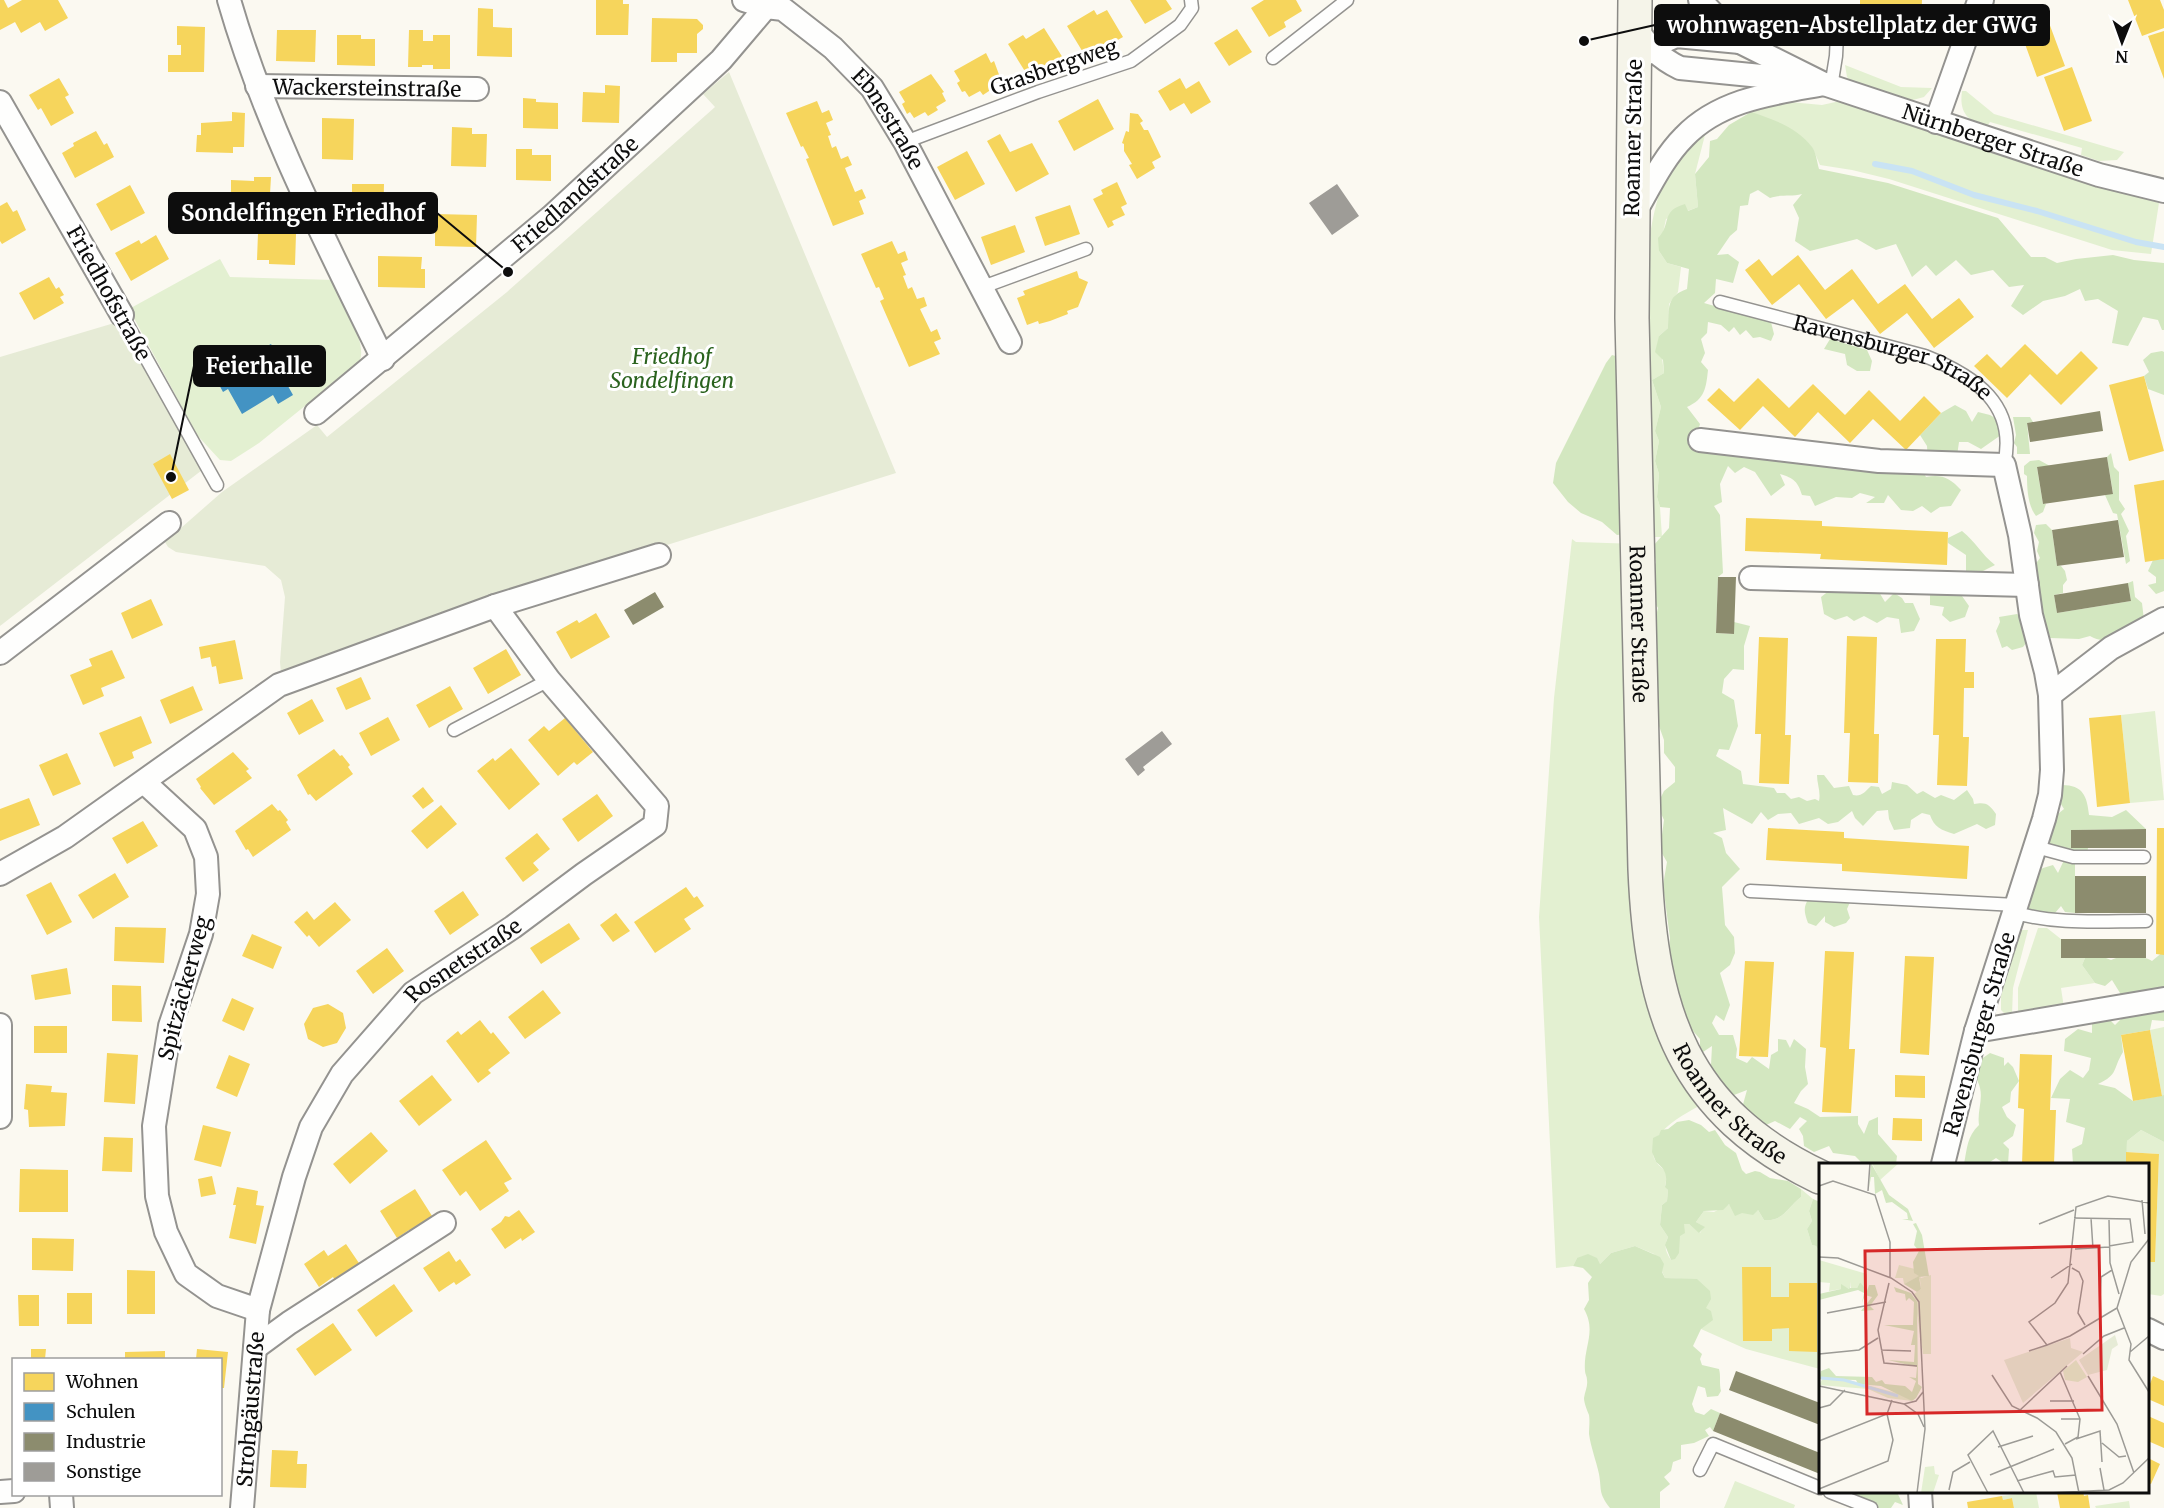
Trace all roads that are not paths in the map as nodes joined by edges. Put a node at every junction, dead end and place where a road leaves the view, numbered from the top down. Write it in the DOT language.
graph roads {
  1 [pos="229,0"];
  2 [pos="1191,0"];
  3 [pos="1347,0"];
  4 [pos="1700,0"];
  5 [pos="1980,0"];
  6 [pos="755,3"];
  7 [pos="1838,12"];
  8 [pos="1639,35"];
  9 [pos="1740,42"];
  10 [pos="1273,58"];
  11 [pos="257,86"];
  12 [pos="1827,86"];
  13 [pos="477,89"];
  14 [pos="0,102"];
  15 [pos="1936,122"];
  16 [pos="905,142"];
  17 [pos="2164,191"];
  18 [pos="1633,216"];
  19 [pos="1086,249"];
  20 [pos="980,288"];
  21 [pos="1719,302"];
  22 [pos="122,315"];
  23 [pos="1010,342"];
  24 [pos="383,359"];
  25 [pos="316,413"];
  26 [pos="1700,440"];
  27 [pos="2004,465"];
  28 [pos="217,485"];
  29 [pos="169,523"];
  30 [pos="659,555"];
  31 [pos="1751,578"];
  32 [pos="2027,585"];
  33 [pos="495,606"];
  34 [pos="2164,619"];
  35 [pos="0,653"];
  36 [pos="549,680"];
  37 [pos="2050,695"];
  38 [pos="454,730"];
  39 [pos="145,783"];
  40 [pos="2036,847"];
  41 [pos="2144,857"];
  42 [pos="0,874"];
  43 [pos="1750,891"];
  44 [pos="2014,908"];
  45 [pos="2146,921"];
  46 [pos="2164,999"];
  47 [pos="0,1025"];
  48 [pos="1976,1030"];
  49 [pos="0,1117"];
  50 [pos="1943,1163"];
  51 [pos="1819,1177"];
  52 [pos="444,1223"];
  53 [pos="258,1310"];
  54 [pos="2149,1330"];
  55 [pos="2164,1338"];
  56 [pos="255,1348"];
  57 [pos="1700,1470"];
  58 [pos="1819,1487"];
  59 [pos="1835,1493"];
  60 [pos="1920,1493"];
  61 [pos="242,1508"];
  62 [pos="1871,1508"];
  63 [pos="1921,1508"];
  1 -- 11 [label="street, Wackersteinstraße"];
  2 -- 16 [label="lane, Grasbergweg"];
  3 -- 10 [label="lane"];
  4 -- 9 [label="street, Nürnberger Straße"];
  5 -- 15 [label="street"];
  6 -- 16 [label="street, Ebnestraße"];
  6 -- 24 [label="street, Friedlandstraße"];
  7 -- 12 [label="lane"];
  8 -- 9 [label="street, Nürnberger Straße"];
  8 -- 12 [label="street, Nürnberger Straße"];
  8 -- 18 [label="street, Roanner Straße"];
  9 -- 12 [label="street, Nürnberger Straße"];
  11 -- 13 [label="street, Wackersteinstraße"];
  11 -- 24 [label="street, Wackersteinstraße"];
  12 -- 15 [label="street, Nürnberger Straße"];
  12 -- 18 [label="street"];
  14 -- 22 [label="street, Friedhofstraße"];
  15 -- 17 [label="street, Nürnberger Straße"];
  16 -- 20 [label="street, Ebnestraße"];
  18 -- 51 [label="street, Roanner Straße"];
  19 -- 20 [label="lane"];
  20 -- 23 [label="street, Ebnestraße"];
  21 -- 27 [label="lane, Ravensburger Straße"];
  22 -- 28 [label="lane, Friedhofstraße"];
  24 -- 25 [label="street, Friedlandstraße"];
  26 -- 27 [label="street"];
  27 -- 32 [label="street, Ravensburger Straße"];
  29 -- 35 [label="street"];
  30 -- 33 [label="street"];
  31 -- 32 [label="street"];
  32 -- 37 [label="street, Ravensburger Straße"];
  33 -- 36 [label="street, Rosnetstraße"];
  33 -- 39 [label="street"];
  34 -- 37 [label="street"];
  36 -- 38 [label="lane"];
  36 -- 53 [label="street, Rosnetstraße"];
  37 -- 40 [label="street, Ravensburger Straße"];
  39 -- 42 [label="street"];
  39 -- 53 [label="street, Spitzäckerweg"];
  40 -- 41 [label="lane"];
  40 -- 44 [label="street, Ravensburger Straße"];
  43 -- 44 [label="lane, Ravensburger Straße"];
  44 -- 45 [label="lane"];
  44 -- 48 [label="street, Ravensburger Straße"];
  46 -- 48 [label="street"];
  47 -- 49 [label="street"];
  48 -- 50 [label="street, Ravensburger Straße"];
  52 -- 56 [label="street"];
  53 -- 56 [label="street, Strohgäustraße"];
  54 -- 55 [label="street"];
  56 -- 61 [label="street, Strohgäustraße"];
  57 -- 58 [label="lane"];
  59 -- 62 [label="lane"];
  60 -- 63 [label="street"];
}
